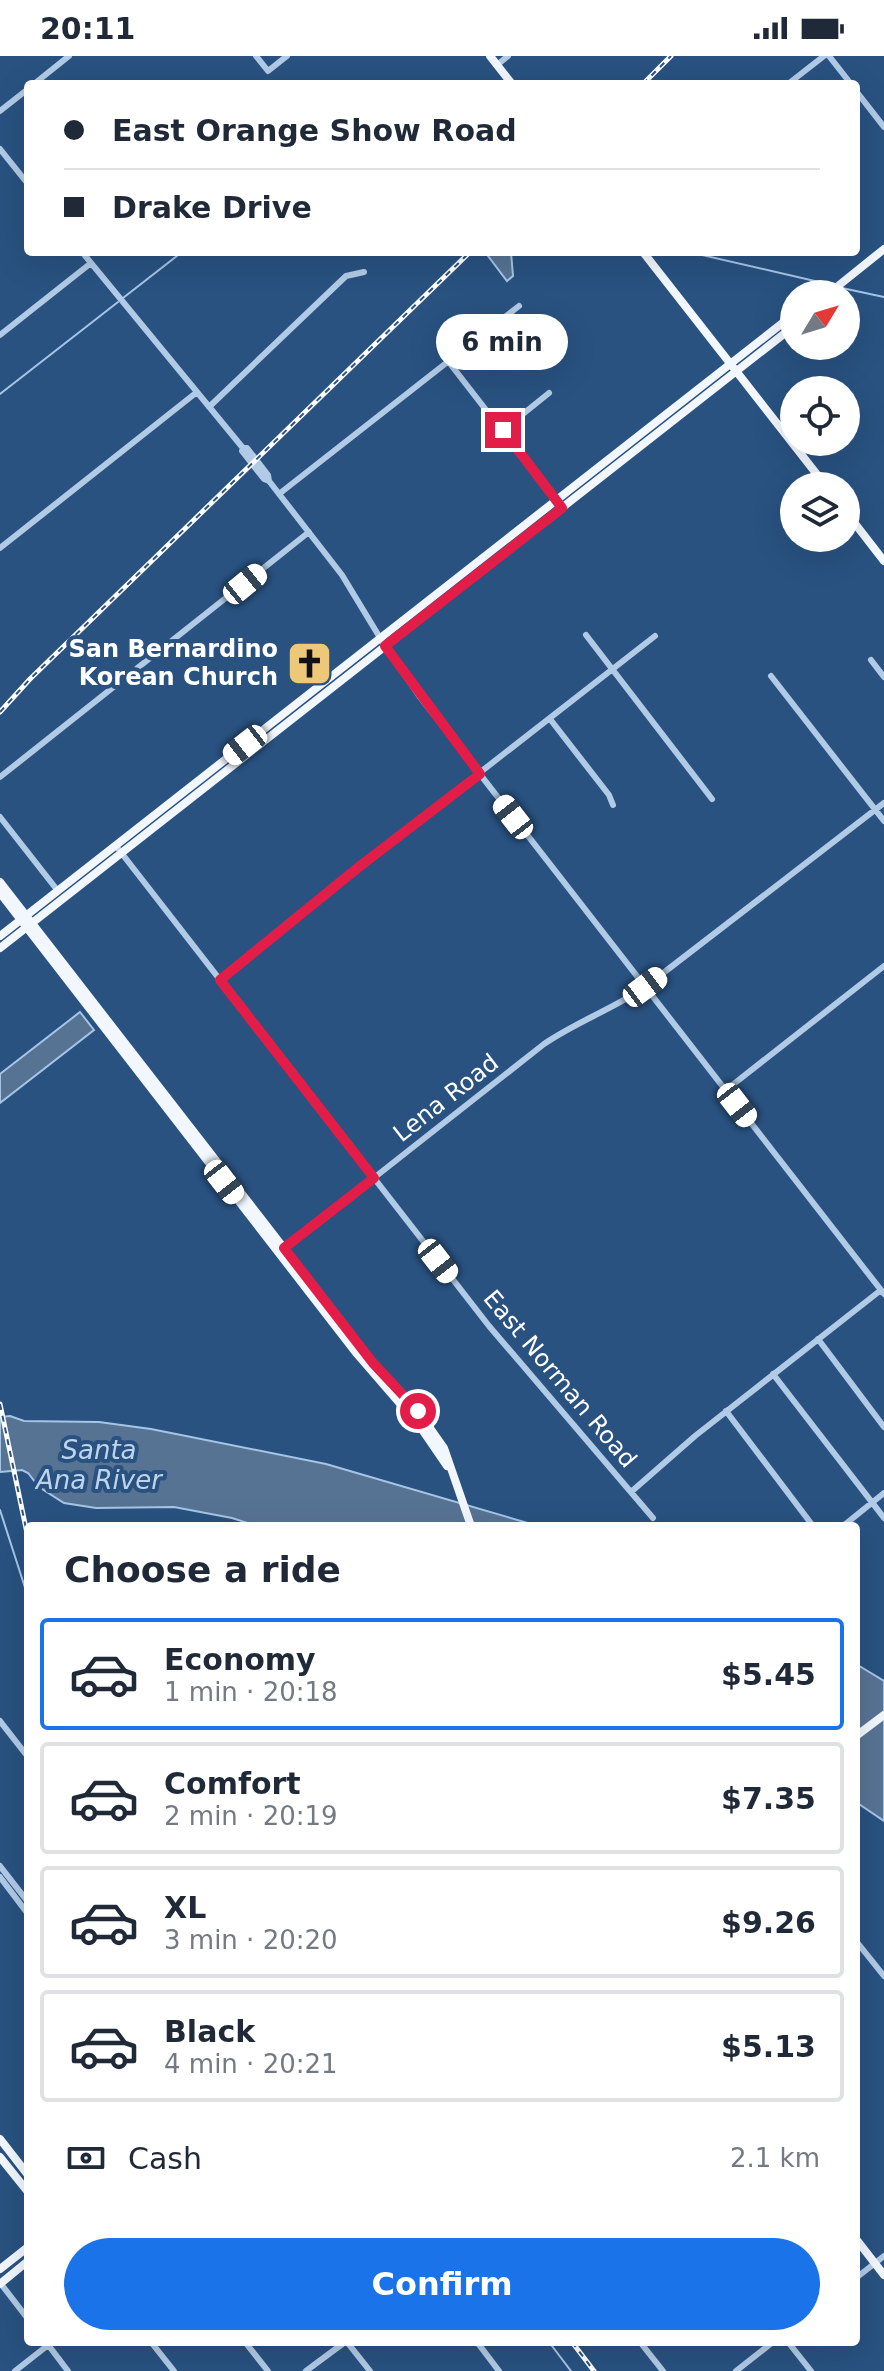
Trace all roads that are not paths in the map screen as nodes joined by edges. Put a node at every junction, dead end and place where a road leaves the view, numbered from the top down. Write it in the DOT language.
graph roads {
  1 [pos="69,56"];
  2 [pos="256,56"];
  3 [pos="287,56"];
  4 [pos="490,56"];
  5 [pos="508,56"];
  6 [pos="827,56"];
  7 [pos="497,65"];
  8 [pos="39,80"];
  9 [pos="509,80"];
  10 [pos="794,80"];
  11 [pos="848,80"];
  12 [pos="24,92"];
  13 [pos="860,96"];
  14 [pos="0,111"];
  15 [pos="884,127"];
  16 [pos="0,149"];
  17 [pos="24,179"];
  18 [pos="884,249"];
  19 [pos="85,256"];
  20 [pos="646,256"];
  21 [pos="91,263"];
  22 [pos="364,272"];
  23 [pos="845,280"];
  24 [pos="519,306"];
  25 [pos="780,331"];
  26 [pos="0,335"];
  27 [pos="780,335"];
  28 [pos="448,361"];
  29 [pos="734,368"];
  30 [pos="197,392"];
  31 [pos="549,393"];
  32 [pos="209,407"];
  33 [pos="503,430"];
  34 [pos="815,472"];
  35 [pos="279,494"];
  36 [pos="559,504"];
  37 [pos="860,530"];
  38 [pos="309,532"];
  39 [pos="0,548"];
  40 [pos="884,561"];
  41 [pos="478,562"];
  42 [pos="455,592"];
  43 [pos="586,635"];
  44 [pos="655,636"];
  45 [pos="383,642"];
  46 [pos="871,660"];
  47 [pos="613,670"];
  48 [pos="771,676"];
  49 [pos="884,677"];
  50 [pos="550,719"];
  51 [pos="480,774"];
  52 [pos="0,777"];
  53 [pos="712,799"];
  54 [pos="884,803"];
  55 [pos="613,805"];
  56 [pos="875,810"];
  57 [pos="0,817"];
  58 [pos="884,821"];
  59 [pos="119,849"];
  60 [pos="0,882"];
  61 [pos="58,891"];
  62 [pos="0,893"];
  63 [pos="26,921"];
  64 [pos="0,936"];
  65 [pos="0,948"];
  66 [pos="884,966"];
  67 [pos="220,980"];
  68 [pos="645,987"];
  69 [pos="726,1090"];
  70 [pos="374,1178"];
  71 [pos="281,1250"];
  72 [pos="882,1292"];
  73 [pos="818,1339"];
  74 [pos="773,1374"];
  75 [pos="726,1411"];
  76 [pos="884,1427"];
  77 [pos="631,1492"];
  78 [pos="884,1493"];
  79 [pos="872,1503"];
  80 [pos="653,1518"];
  81 [pos="884,1518"];
  82 [pos="470,1522"];
  83 [pos="810,1522"];
  84 [pos="848,1522"];
  85 [pos="884,1715"];
  86 [pos="0,1721"];
  87 [pos="860,1733"];
  88 [pos="24,1752"];
  89 [pos="0,1866"];
  90 [pos="0,1877"];
  91 [pos="24,1897"];
  92 [pos="24,1909"];
  93 [pos="860,1946"];
  94 [pos="884,1976"];
  95 [pos="0,2139"];
  96 [pos="0,2157"];
  97 [pos="24,2170"];
  98 [pos="24,2187"];
  99 [pos="860,2244"];
  100 [pos="24,2251"];
  101 [pos="884,2256"];
  102 [pos="24,2263"];
  103 [pos="875,2263"];
  104 [pos="860,2275"];
  105 [pos="884,2275"];
  106 [pos="0,2277"];
  107 [pos="24,2313"];
  108 [pos="45,2346"];
  109 [pos="51,2346"];
  110 [pos="154,2346"];
  111 [pos="248,2346"];
  112 [pos="340,2346"];
  113 [pos="349,2346"];
  114 [pos="480,2346"];
  115 [pos="643,2346"];
  116 [pos="768,2346"];
  117 [pos="791,2346"];
  118 [pos="15,2371"];
  119 [pos="68,2371"];
  120 [pos="174,2371"];
  121 [pos="268,2371"];
  122 [pos="306,2371"];
  123 [pos="370,2371"];
  124 [pos="499,2371"];
  125 [pos="663,2371"];
  126 [pos="736,2371"];
  127 [pos="811,2371"];
  1 -- 8 [label="street"];
  2 -- 3 [label="street"];
  4 -- 7 [label="main road"];
  5 -- 7 [label="street"];
  6 -- 10 [label="street"];
  6 -- 11 [label="street"];
  7 -- 9 [label="main road"];
  12 -- 14 [label="street"];
  13 -- 15 [label="street"];
  16 -- 17 [label="street"];
  18 -- 23 [label="main road"];
  19 -- 21 [label="street"];
  20 -- 29 [label="main road"];
  21 -- 26 [label="street"];
  21 -- 30 [label="street"];
  22 -- 32 [label="street"];
  24 -- 28 [label="street"];
  25 -- 29 [label="main road"];
  27 -- 29 [label="main road"];
  28 -- 33 [label="street"];
  28 -- 35 [label="street"];
  29 -- 34 [label="main road"];
  29 -- 36 [label="main road"];
  30 -- 32 [label="street"];
  30 -- 39 [label="street"];
  31 -- 33 [label="street"];
  32 -- 35 [label="street"];
  33 -- 36 [label="street"];
  35 -- 38 [label="street"];
  36 -- 41 [label="main road"];
  36 -- 42 [label="main road"];
  37 -- 40 [label="main road"];
  38 -- 45 [label="street"];
  38 -- 52 [label="street"];
  41 -- 42 [label="main road"];
  41 -- 45 [label="main road"];
  42 -- 45 [label="main road"];
  43 -- 47 [label="street"];
  44 -- 47 [label="street"];
  45 -- 51 [label="street"];
  45 -- 59 [label="main road"];
  46 -- 49 [label="street"];
  47 -- 50 [label="street"];
  47 -- 53 [label="street"];
  48 -- 56 [label="street"];
  50 -- 51 [label="street"];
  50 -- 55 [label="street"];
  51 -- 67 [label="street"];
  51 -- 68 [label="street"];
  54 -- 56 [label="street, Lena Road"];
  56 -- 58 [label="street"];
  56 -- 68 [label="street, Lena Road"];
  57 -- 61 [label="street"];
  59 -- 61 [label="main road"];
  59 -- 63 [label="main road"];
  59 -- 67 [label="street, East Norman Road"];
  60 -- 63 [label="main road"];
  61 -- 63 [label="main road"];
  62 -- 63 [label="main road"];
  63 -- 64 [label="main road"];
  63 -- 65 [label="main road"];
  63 -- 71 [label="main road"];
  66 -- 69 [label="street"];
  67 -- 70 [label="street, East Norman Road"];
  68 -- 69 [label="street"];
  68 -- 70 [label="street, Lena Road"];
  69 -- 72 [label="street"];
  70 -- 71 [label="street, Lena Road"];
  70 -- 77 [label="street, East Norman Road"];
  71 -- 82 [label="main road"];
  72 -- 73 [label="street"];
  73 -- 74 [label="street"];
  73 -- 76 [label="street"];
  74 -- 75 [label="street"];
  74 -- 79 [label="street"];
  75 -- 77 [label="street"];
  75 -- 83 [label="street"];
  77 -- 80 [label="street, East Norman Road"];
  78 -- 79 [label="street"];
  79 -- 81 [label="street"];
  79 -- 84 [label="street"];
  85 -- 87 [label="main road"];
  86 -- 88 [label="street"];
  89 -- 91 [label="street"];
  90 -- 92 [label="street"];
  93 -- 94 [label="street"];
  95 -- 97 [label="main road"];
  96 -- 98 [label="main road"];
  99 -- 103 [label="main road"];
  100 -- 106 [label="main road"];
  101 -- 103 [label="street"];
  102 -- 106 [label="main road"];
  103 -- 104 [label="street"];
  103 -- 105 [label="main road"];
  106 -- 107 [label="street"];
  108 -- 118 [label="street"];
  109 -- 119 [label="street"];
  110 -- 120 [label="street"];
  111 -- 121 [label="street"];
  112 -- 122 [label="street"];
  113 -- 123 [label="street"];
  114 -- 124 [label="street"];
  115 -- 125 [label="street"];
  116 -- 126 [label="street"];
  117 -- 127 [label="street"];
}
